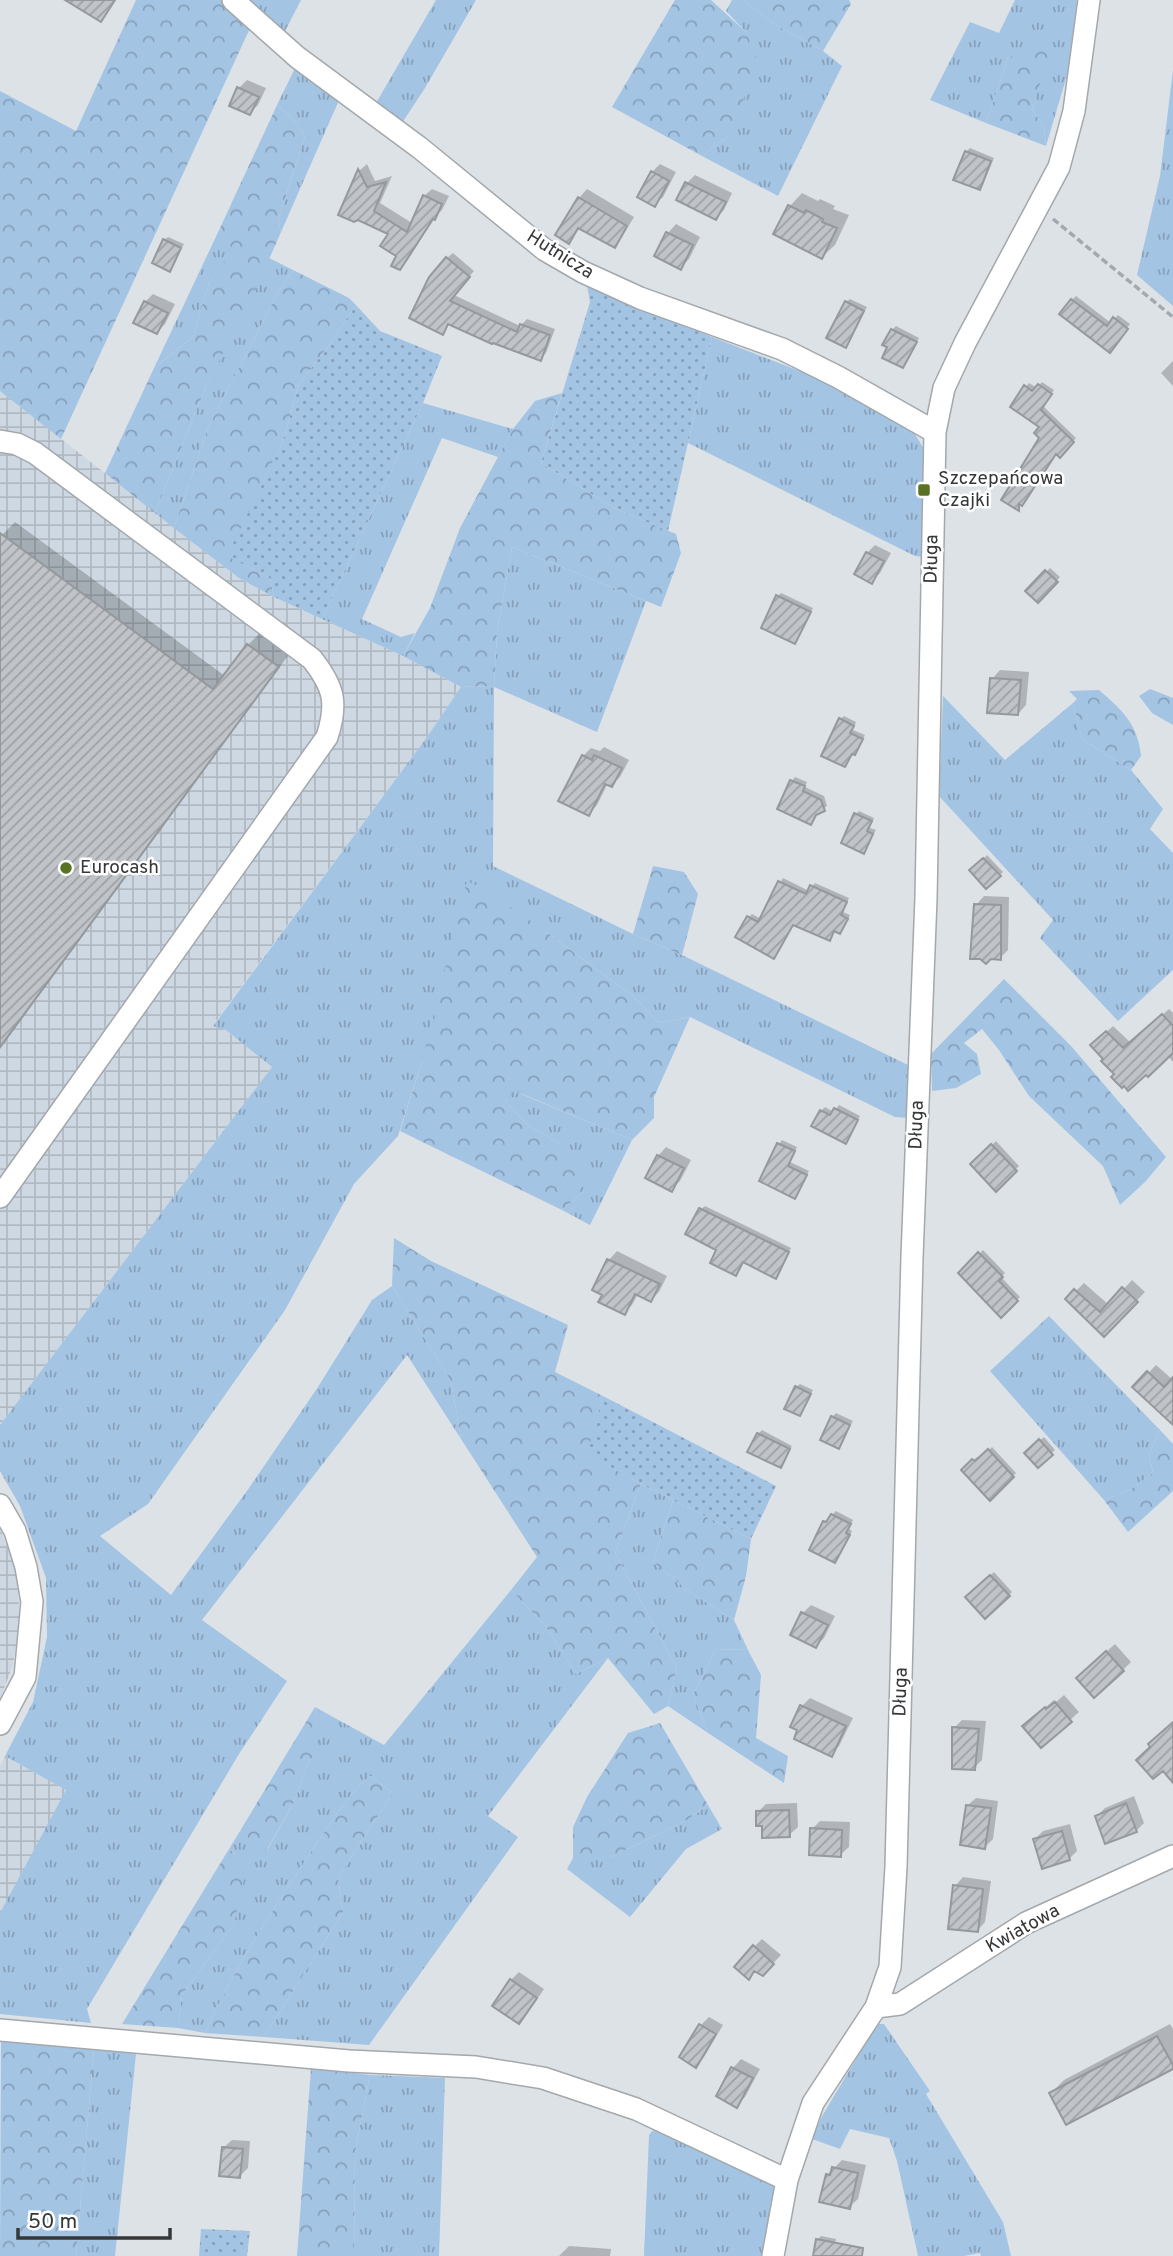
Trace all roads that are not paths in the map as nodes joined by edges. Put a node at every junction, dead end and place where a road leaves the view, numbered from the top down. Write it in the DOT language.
graph roads {
  1 [pos="233,0"];
  2 [pos="1088,0"];
  3 [pos="935,432"];
  4 [pos="0,441"];
  5 [pos="0,1197"];
  6 [pos="0,1505"];
  7 [pos="0,1724"];
  8 [pos="1173,1856"];
  9 [pos="876,2007"];
  10 [pos="0,2030"];
  11 [pos="787,2179"];
  12 [pos="773,2256"];
  1 -- 3 [label="street, Hutnicza"];
  2 -- 3 [label="street, Długa"];
  3 -- 9 [label="street, Długa"];
  4 -- 5 [label="street"];
  6 -- 7 [label="street"];
  8 -- 9 [label="street, Kwiatowa"];
  9 -- 11 [label="street, Długa"];
  10 -- 11 [label="street"];
  11 -- 12 [label="street, Długa"];
}
